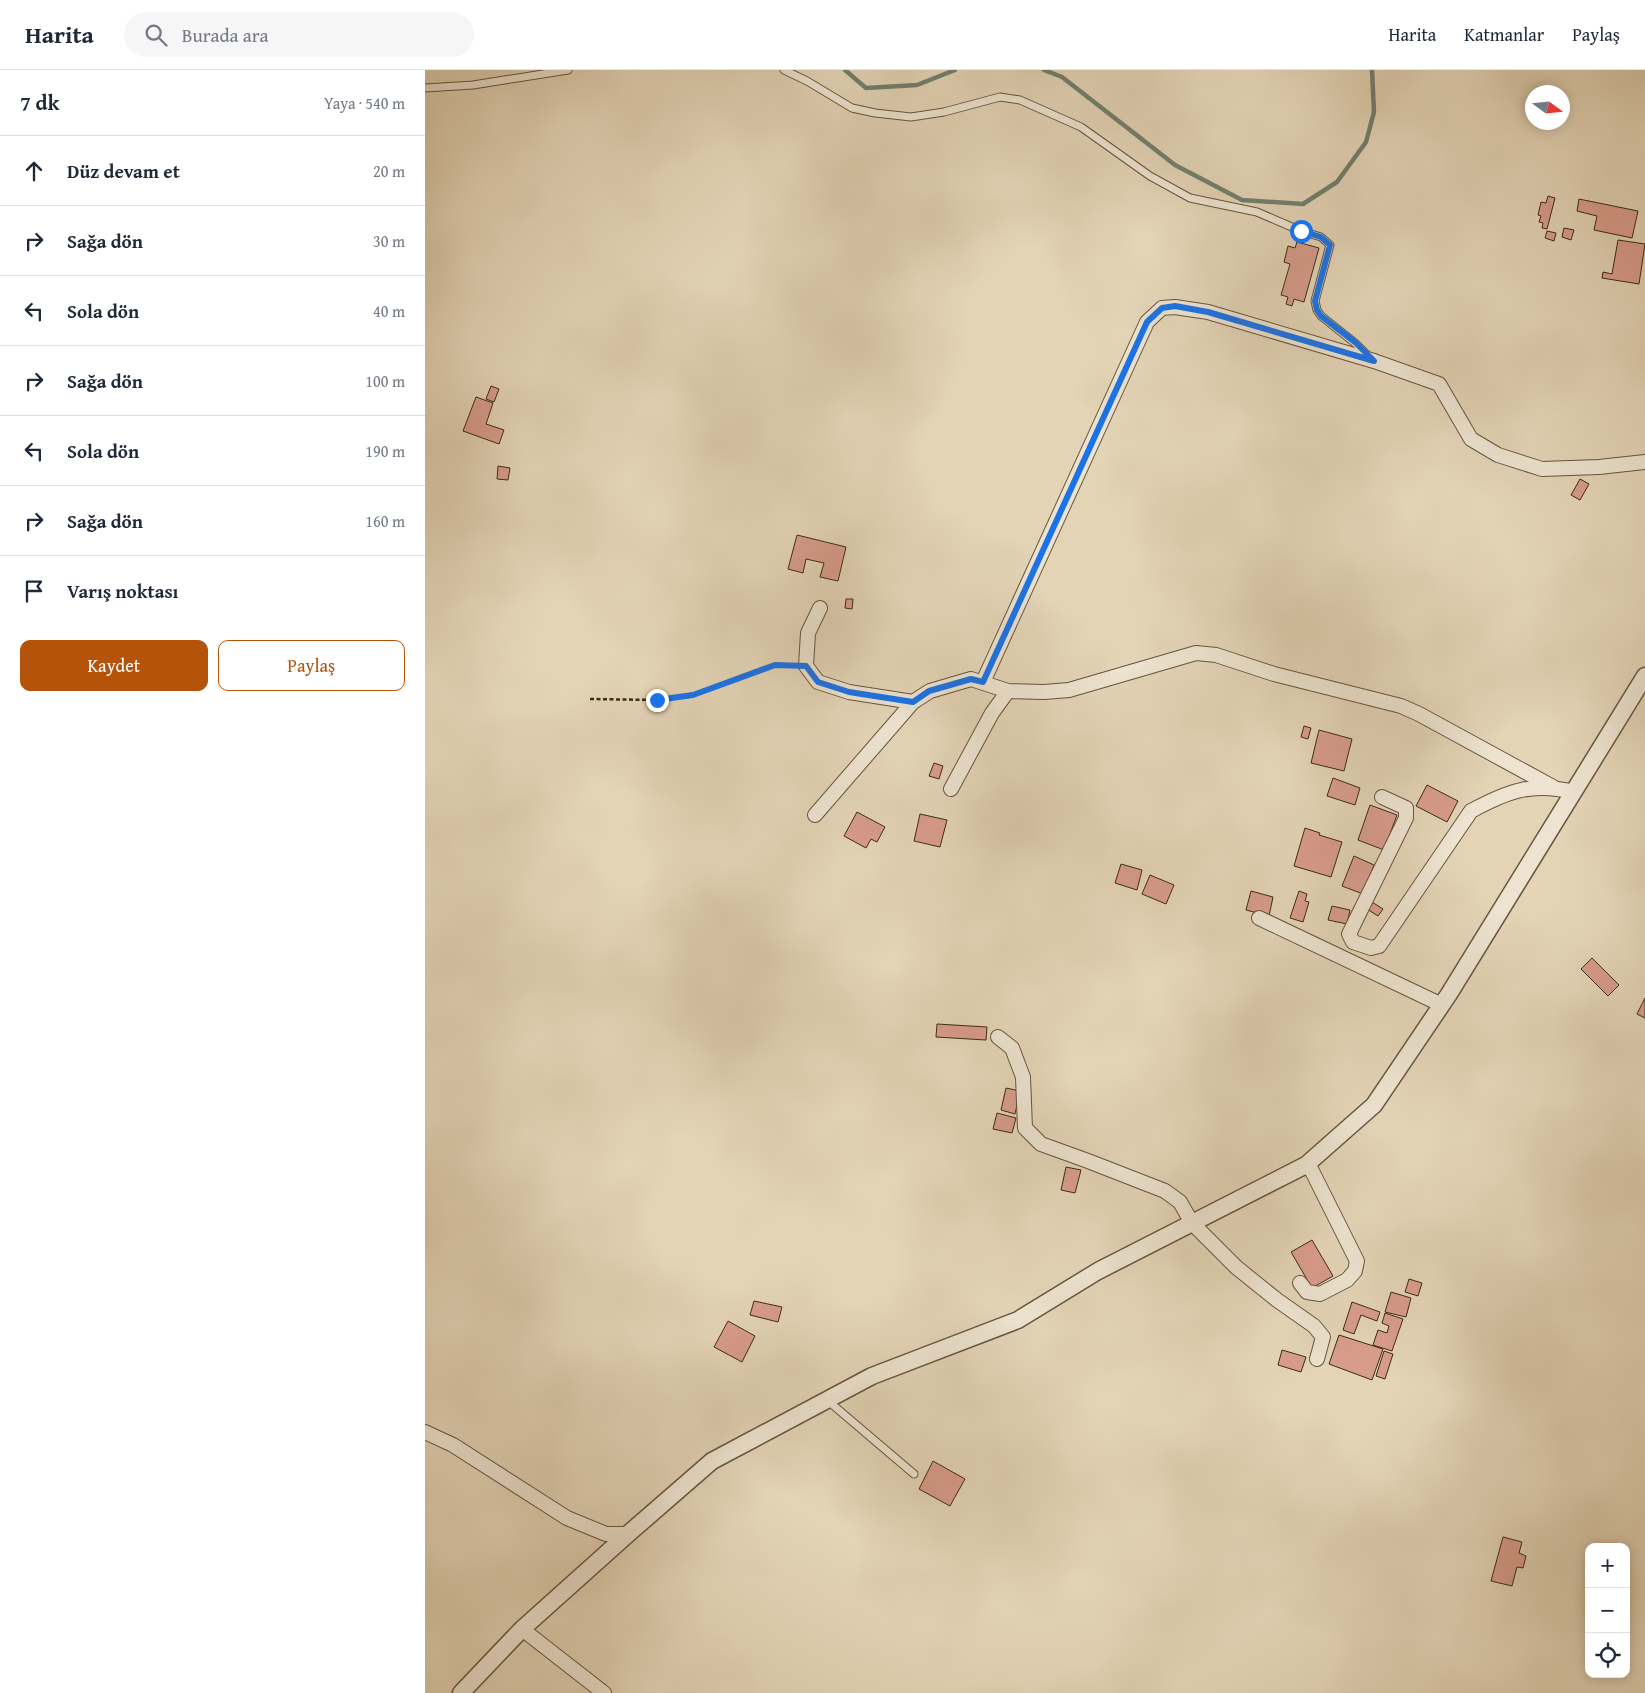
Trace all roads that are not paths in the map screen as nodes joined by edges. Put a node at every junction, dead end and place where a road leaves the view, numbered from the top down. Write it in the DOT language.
graph roads {
  1 [pos="568,70"];
  2 [pos="784,70"];
  3 [pos="425,88"];
  4 [pos="1374,361"];
  5 [pos="1645,462"];
  6 [pos="820,608"];
  7 [pos="1645,676"];
  8 [pos="983,682"];
  9 [pos="1008,691"];
  10 [pos="913,702"];
  11 [pos="1553,787"];
  12 [pos="951,789"];
  13 [pos="1574,792"];
  14 [pos="1382,797"];
  15 [pos="815,815"];
  16 [pos="1259,918"];
  17 [pos="1442,1005"];
  18 [pos="997,1037"];
  19 [pos="1308,1162"];
  20 [pos="1192,1223"];
  21 [pos="1300,1283"];
  22 [pos="1317,1360"];
  23 [pos="827,1400"];
  24 [pos="425,1432"];
  25 [pos="914,1474"];
  26 [pos="628,1534"];
  27 [pos="523,1629"];
  28 [pos="461,1693"];
  29 [pos="605,1693"];
  1 -- 3 [label="lane"];
  2 -- 4 [label="lane"];
  4 -- 5 [label="street"];
  4 -- 8 [label="street"];
  6 -- 10 [label="street"];
  7 -- 13 [label="street"];
  8 -- 9 [label="street"];
  8 -- 10 [label="street"];
  9 -- 11 [label="street"];
  9 -- 12 [label="street"];
  10 -- 15 [label="street"];
  11 -- 13 [label="street"];
  11 -- 14 [label="street"];
  13 -- 17 [label="street"];
  16 -- 17 [label="street"];
  17 -- 19 [label="street"];
  18 -- 20 [label="street"];
  19 -- 20 [label="street"];
  19 -- 21 [label="street"];
  20 -- 22 [label="street"];
  20 -- 23 [label="street"];
  23 -- 25 [label="lane"];
  23 -- 26 [label="street"];
  24 -- 26 [label="street"];
  26 -- 27 [label="street"];
  27 -- 28 [label="street"];
  27 -- 29 [label="street"];
}
